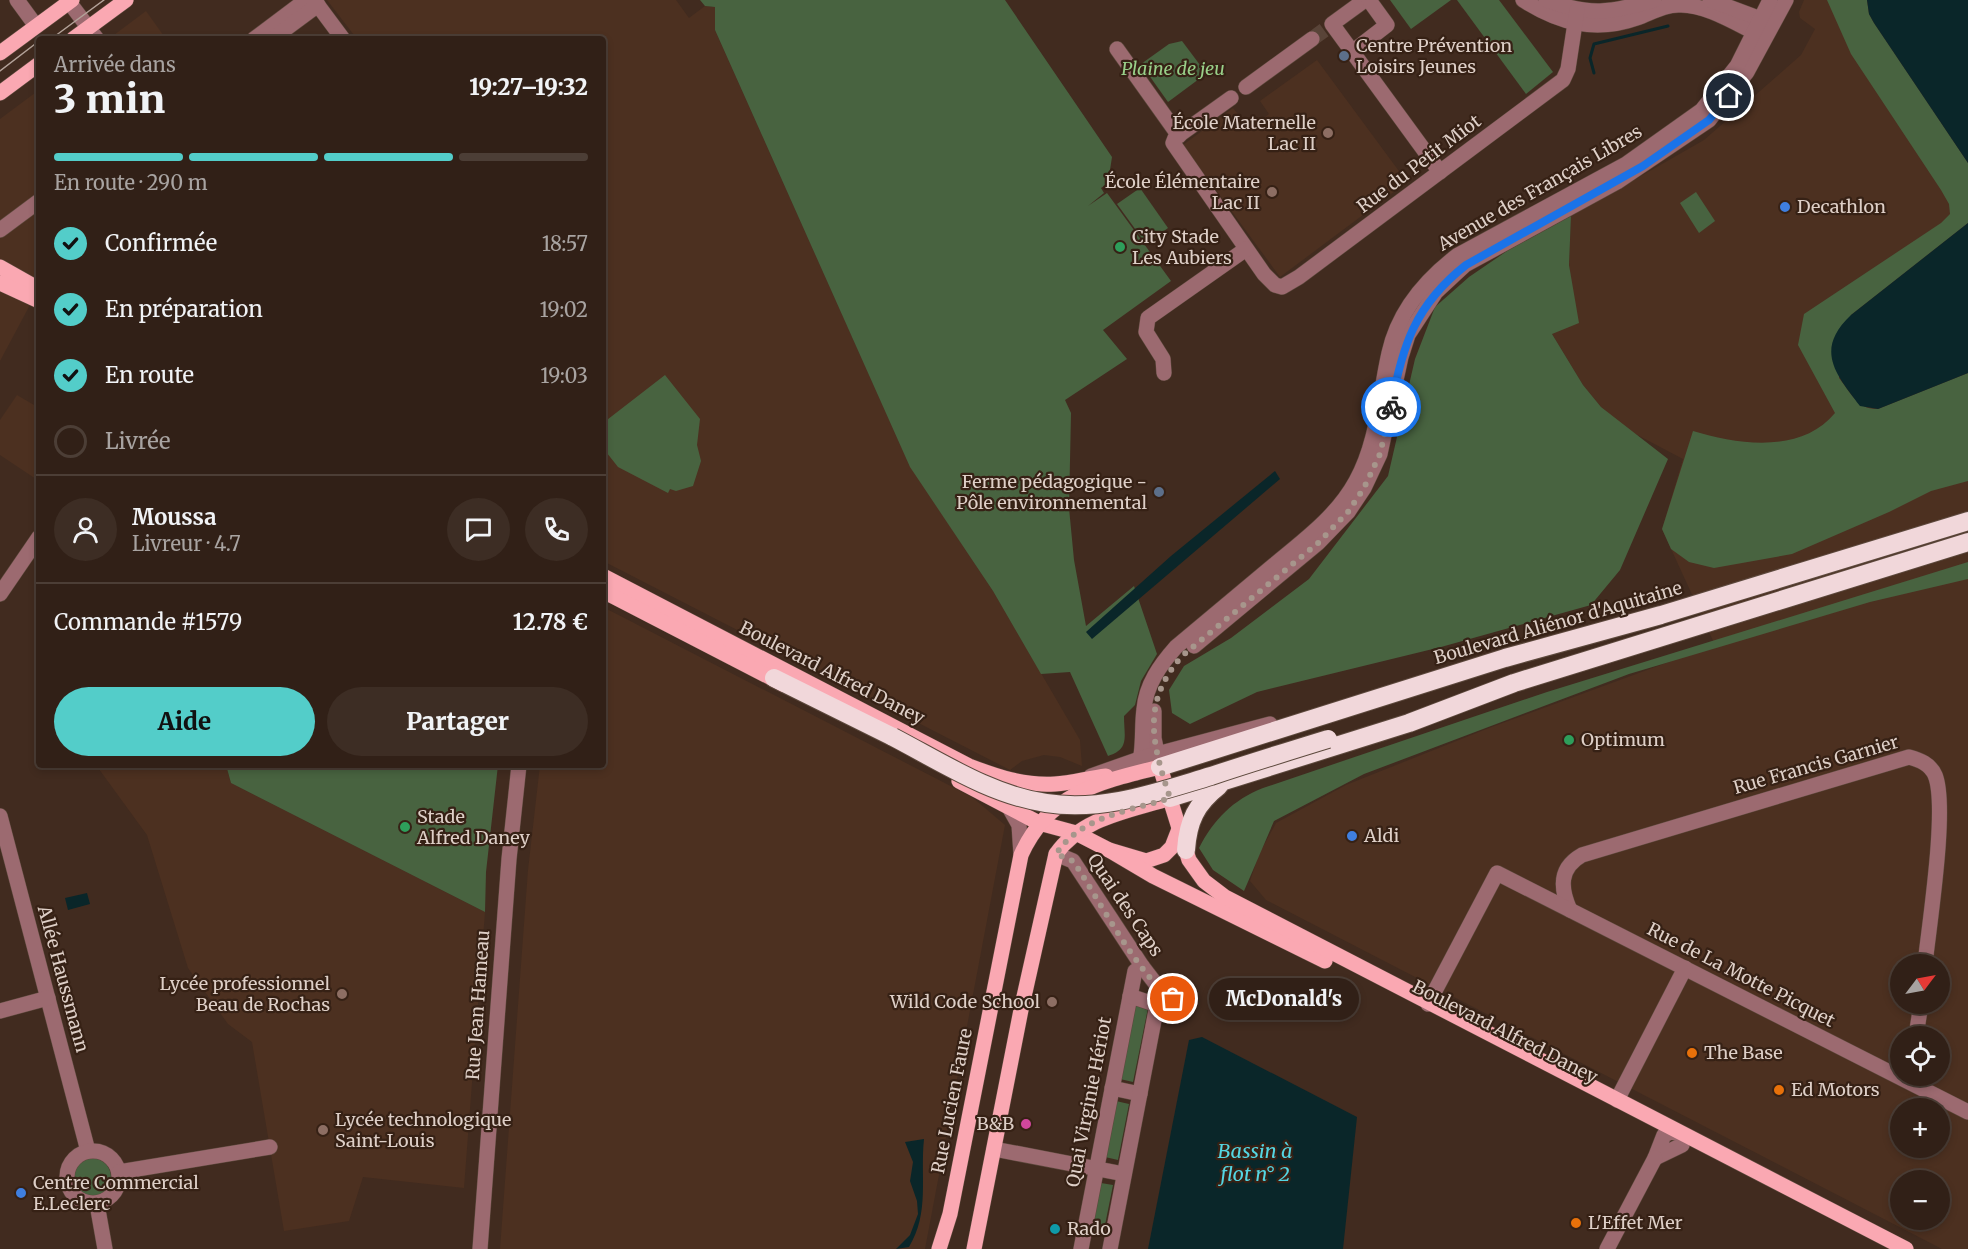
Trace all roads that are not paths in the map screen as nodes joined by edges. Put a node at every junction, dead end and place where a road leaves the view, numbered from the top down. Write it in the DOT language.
graph roads {
  1 [pos="17,0"];
  2 [pos="126,0"];
  3 [pos="1367,0"];
  4 [pos="1523,0"];
  5 [pos="1546,0"];
  6 [pos="1654,0"];
  7 [pos="1710,0"];
  8 [pos="1770,0"];
  9 [pos="1786,0"];
  10 [pos="70,1"];
  11 [pos="312,2"];
  12 [pos="1576,17"];
  13 [pos="1768,21"];
  14 [pos="36,26"];
  15 [pos="93,33"];
  16 [pos="259,36"];
  17 [pos="275,36"];
  18 [pos="340,36"];
  19 [pos="1761,36"];
  20 [pos="1312,39"];
  21 [pos="1117,49"];
  22 [pos="1352,51"];
  23 [pos="0,53"];
  24 [pos="36,66"];
  25 [pos="1246,87"];
  26 [pos="0,93"];
  27 [pos="1231,98"];
  28 [pos="1179,136"];
  29 [pos="1440,172"];
  30 [pos="36,203"];
  31 [pos="0,230"];
  32 [pos="1246,249"];
  33 [pos="0,267"];
  34 [pos="0,283"];
  35 [pos="36,287"];
  36 [pos="36,300"];
  37 [pos="1164,373"];
  38 [pos="1968,521"];
  39 [pos="36,541"];
  40 [pos="1968,542"];
  41 [pos="606,578"];
  42 [pos="606,583"];
  43 [pos="606,593"];
  44 [pos="0,594"];
  45 [pos="667,609"];
  46 [pos="774,678"];
  47 [pos="1488,692"];
  48 [pos="1153,760"];
  49 [pos="519,768"];
  50 [pos="1136,773"];
  51 [pos="1086,778"];
  52 [pos="1224,782"];
  53 [pos="1170,798"];
  54 [pos="1004,805"];
  55 [pos="0,816"];
  56 [pos="1039,823"];
  57 [pos="1179,829"];
  58 [pos="2,833"];
  59 [pos="1076,833"];
  60 [pos="1109,850"];
  61 [pos="1186,850"];
  62 [pos="1056,854"];
  63 [pos="1021,855"];
  64 [pos="1570,910"];
  65 [pos="1926,954"];
  66 [pos="1142,966"];
  67 [pos="1685,968"];
  68 [pos="1130,996"];
  69 [pos="48,998"];
  70 [pos="1428,1004"];
  71 [pos="1184,1006"];
  72 [pos="0,1011"];
  73 [pos="1890,1071"];
  74 [pos="1919,1086"];
  75 [pos="1112,1088"];
  76 [pos="1140,1094"];
  77 [pos="1617,1100"];
  78 [pos="1968,1112"];
  79 [pos="1664,1135"];
  80 [pos="1682,1139"];
  81 [pos="270,1147"];
  82 [pos="994,1149"];
  83 [pos="88,1151"];
  84 [pos="1655,1158"];
  85 [pos="1095,1168"];
  86 [pos="119,1172"];
  87 [pos="1125,1174"];
  88 [pos="98,1204"];
  89 [pos="1081,1247"];
  90 [pos="105,1249"];
  91 [pos="480,1249"];
  92 [pos="939,1249"];
  93 [pos="974,1249"];
  94 [pos="1100,1249"];
  95 [pos="1110,1249"];
  96 [pos="1607,1249"];
  97 [pos="1884,1249"];
  98 [pos="1906,1249"];
  1 -- 14 [label="street"];
  2 -- 15 [label="main road"];
  3 -- 22 [label="street"];
  3 -- 22 [label="street"];
  4 -- 12 [label="street"];
  5 -- 12 [label="street"];
  6 -- 12 [label="street"];
  7 -- 13 [label="street"];
  8 -- 13 [label="street, Avenue des Français Libres"];
  9 -- 13 [label="street, Avenue des Français Libres"];
  10 -- 14 [label="main road"];
  10 -- 15 [label="street"];
  11 -- 16 [label="street"];
  11 -- 17 [label="street"];
  11 -- 18 [label="street"];
  12 -- 19 [label="street"];
  12 -- 29 [label="street, Rue du Petit Miot"];
  13 -- 19 [label="street, Avenue des Français Libres"];
  14 -- 23 [label="main road"];
  19 -- 48 [label="street, Avenue des Français Libres"];
  20 -- 25 [label="street"];
  21 -- 28 [label="street"];
  22 -- 29 [label="street"];
  24 -- 26 [label="main road"];
  27 -- 28 [label="street"];
  28 -- 32 [label="street, Rue du Petit Miot"];
  29 -- 32 [label="street, Rue du Petit Miot"];
  30 -- 31 [label="street"];
  32 -- 37 [label="street"];
  33 -- 35 [label="main road"];
  34 -- 36 [label="main road"];
  38 -- 48 [label="highway, Boulevard Aliénor d'Aquitaine"];
  39 -- 44 [label="street"];
  40 -- 47 [label="highway"];
  41 -- 45 [label="main road, Boulevard Alfred Daney"];
  42 -- 45 [label="street"];
  43 -- 46 [label="main road, Boulevard Alfred Daney"];
  45 -- 51 [label="main road, Boulevard Alfred Daney"];
  46 -- 47 [label="highway, bridge"];
  46 -- 54 [label="main road, Boulevard Alfred Daney"];
  47 -- 52 [label="highway"];
  48 -- 50 [label="main road"];
  48 -- 51 [label="street"];
  48 -- 53 [label="main road, Boulevard Alfred Daney"];
  49 -- 91 [label="street, Rue Jean Hameau"];
  50 -- 51 [label="main road, Boulevard Alfred Daney"];
  50 -- 56 [label="main road, Rue Lucien Faure"];
  50 -- 59 [label="main road"];
  52 -- 53 [label="highway"];
  52 -- 61 [label="highway"];
  53 -- 57 [label="main road, Boulevard Alfred Daney"];
  53 -- 59 [label="main road"];
  54 -- 56 [label="main road, Boulevard Alfred Daney"];
  54 -- 63 [label="street"];
  55 -- 58 [label="street, Allée Haussmann"];
  56 -- 59 [label="main road, Boulevard Alfred Daney"];
  56 -- 63 [label="main road, Rue Lucien Faure"];
  57 -- 60 [label="main road"];
  57 -- 61 [label="main road, Boulevard Alfred Daney"];
  58 -- 69 [label="street, Allée Haussmann"];
  59 -- 60 [label="main road, Boulevard Alfred Daney"];
  59 -- 62 [label="main road"];
  60 -- 79 [label="main road, Boulevard Alfred Daney"];
  61 -- 70 [label="main road, Boulevard Alfred Daney"];
  62 -- 66 [label="street, Quai des Caps"];
  62 -- 82 [label="main road"];
  63 -- 92 [label="main road, Rue Lucien Faure"];
  64 -- 65 [label="street, Rue Francis Garnier"];
  64 -- 67 [label="street, Rue de La Motte Picquet"];
  64 -- 70 [label="street, Rue de La Motte Picquet"];
  66 -- 68 [label="street, Quai Virginie Hériot"];
  66 -- 71 [label="street, Quai des Caps"];
  67 -- 73 [label="street, Rue de La Motte Picquet"];
  67 -- 77 [label="street"];
  68 -- 75 [label="street, Quai Virginie Hériot"];
  68 -- 76 [label="street"];
  69 -- 72 [label="street"];
  69 -- 83 [label="street, Allée Haussmann"];
  70 -- 77 [label="main road, Boulevard Alfred Daney"];
  74 -- 78 [label="street, Rue de La Motte Picquet"];
  75 -- 76 [label="street"];
  75 -- 85 [label="street, Quai Virginie Hériot"];
  76 -- 87 [label="street"];
  77 -- 80 [label="main road, Boulevard Alfred Daney"];
  79 -- 80 [label="main road, Boulevard Alfred Daney"];
  79 -- 84 [label="street"];
  80 -- 84 [label="street"];
  80 -- 97 [label="main road, Boulevard Alfred Daney"];
  80 -- 98 [label="main road, Boulevard Alfred Daney"];
  81 -- 86 [label="street"];
  82 -- 85 [label="street"];
  82 -- 93 [label="main road"];
  83 -- 86 [label="street"];
  83 -- 88 [label="street"];
  84 -- 96 [label="street"];
  85 -- 87 [label="street"];
  85 -- 89 [label="street, Quai Virginie Hériot"];
  86 -- 88 [label="street"];
  87 -- 95 [label="street"];
  88 -- 90 [label="street"];
  89 -- 94 [label="street"];
}
